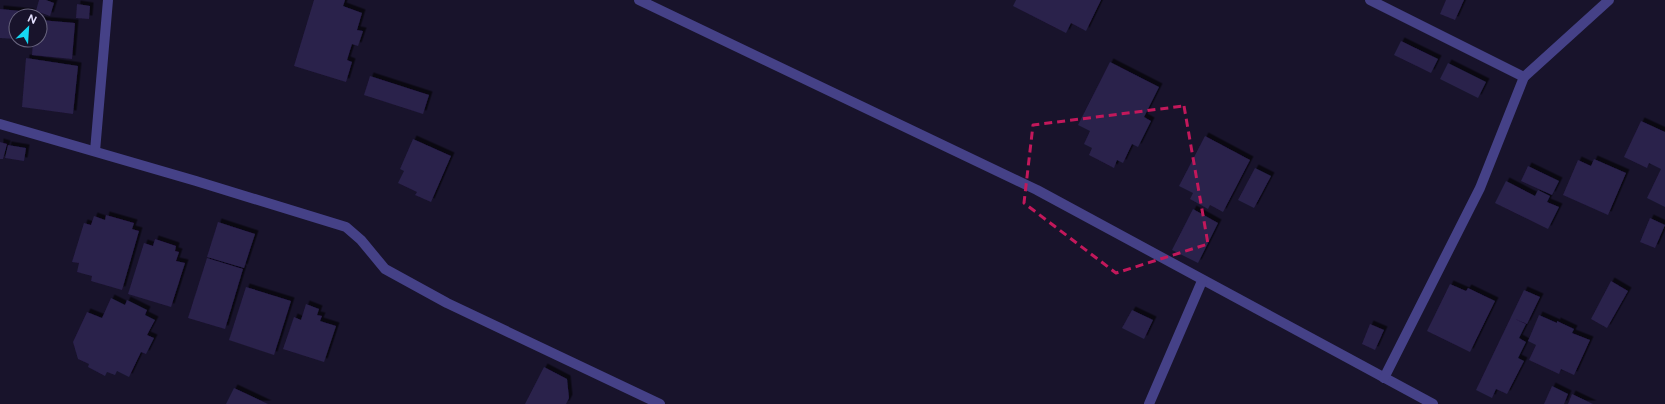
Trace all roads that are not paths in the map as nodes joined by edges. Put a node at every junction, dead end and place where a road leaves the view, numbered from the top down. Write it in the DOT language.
graph roads {
  1 [pos="108,0"];
  2 [pos="639,0"];
  3 [pos="1370,0"];
  4 [pos="1609,0"];
  5 [pos="653,3"];
  6 [pos="1524,77"];
  7 [pos="0,124"];
  8 [pos="95,151"];
  9 [pos="1202,280"];
  10 [pos="1384,378"];
  11 [pos="660,404"];
  12 [pos="1149,404"];
  13 [pos="1433,404"];
  1 -- 8 [label="street"];
  2 -- 5 [label="street"];
  3 -- 6 [label="street"];
  4 -- 6 [label="street"];
  5 -- 9 [label="street"];
  6 -- 10 [label="street"];
  7 -- 8 [label="street"];
  8 -- 11 [label="street"];
  9 -- 10 [label="street"];
  9 -- 12 [label="street"];
  10 -- 13 [label="street"];
}
